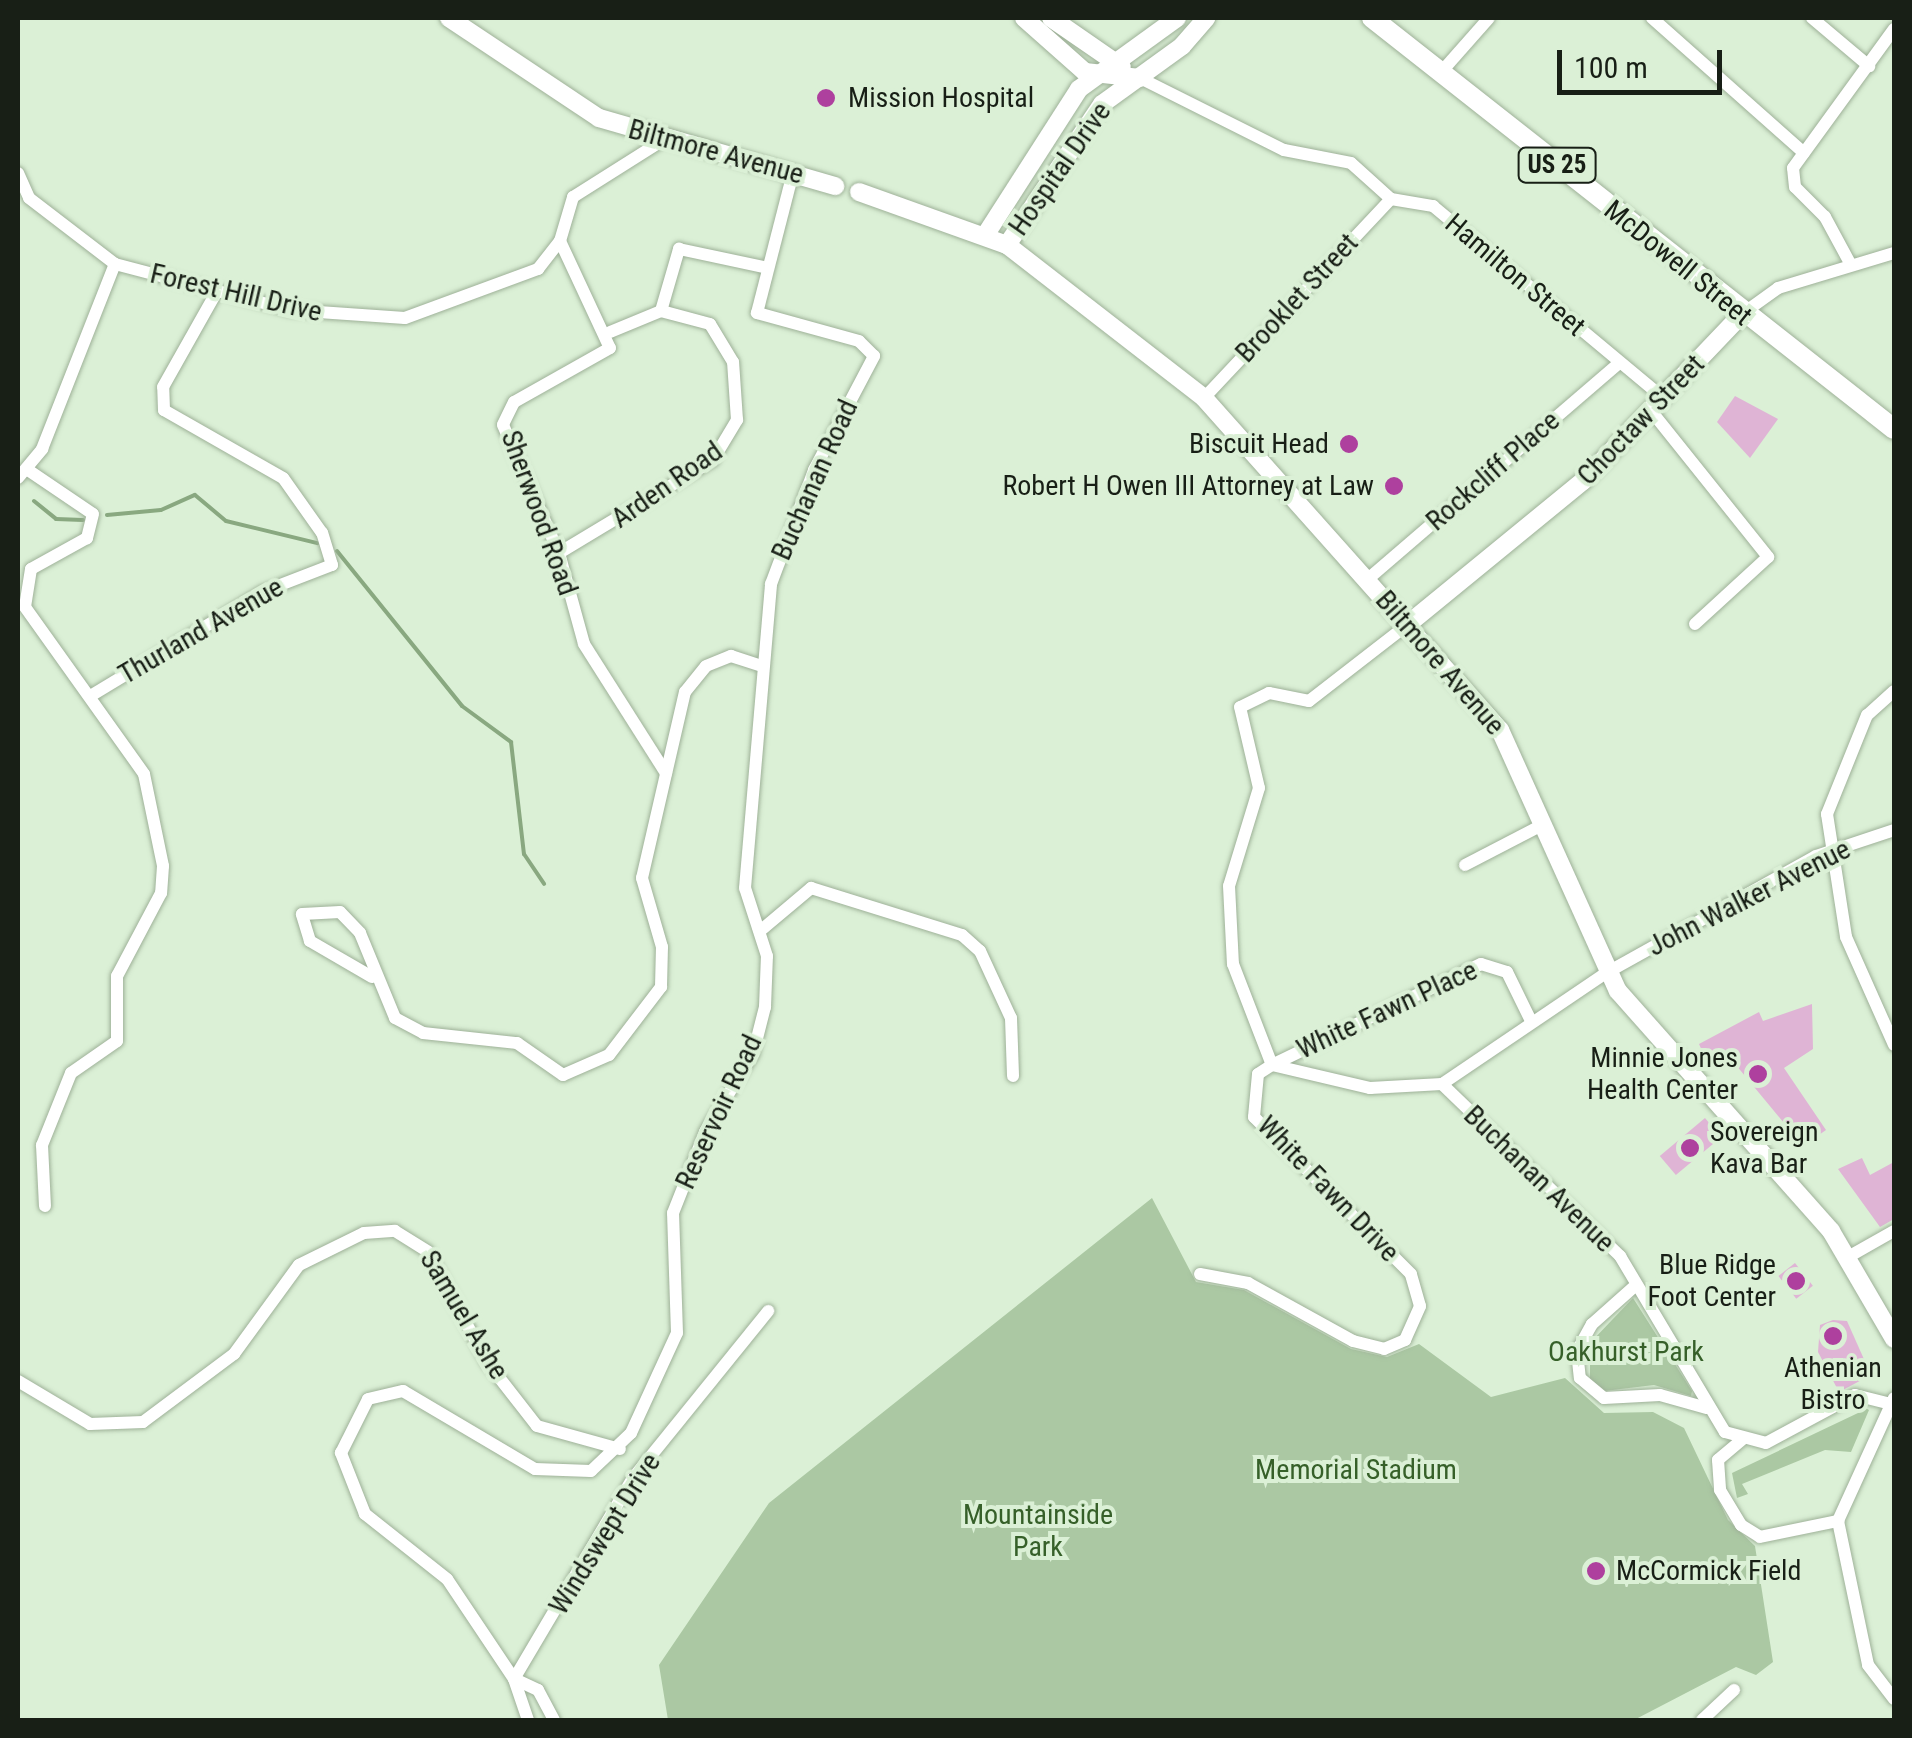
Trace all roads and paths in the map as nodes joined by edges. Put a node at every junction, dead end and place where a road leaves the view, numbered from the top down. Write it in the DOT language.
graph roads {
  1 [pos="449,18"];
  2 [pos="1024,18"];
  3 [pos="1051,18"];
  4 [pos="1177,18"];
  5 [pos="1206,18"];
  6 [pos="1372,18"];
  7 [pos="1489,18"];
  8 [pos="1652,18"];
  9 [pos="1812,18"];
  10 [pos="1894,28"];
  11 [pos="1116,63"];
  12 [pos="1869,66"];
  13 [pos="1443,70"];
  14 [pos="1094,76"];
  15 [pos="1140,78"];
  16 [pos="660,142"];
  17 [pos="1804,152"];
  18 [pos="18,173"];
  19 [pos="793,173"];
  20 [pos="835,186"];
  21 [pos="859,192"];
  22 [pos="1390,199"];
  23 [pos="986,234"];
  24 [pos="560,241"];
  25 [pos="1007,245"];
  26 [pos="1894,253"];
  27 [pos="114,264"];
  28 [pos="1851,265"];
  29 [pos="764,267"];
  30 [pos="217,292"];
  31 [pos="661,311"];
  32 [pos="1742,314"];
  33 [pos="610,332"];
  34 [pos="1619,363"];
  35 [pos="1204,398"];
  36 [pos="1658,405"];
  37 [pos="1894,429"];
  38 [pos="23,474"];
  39 [pos="558,553"];
  40 [pos="1368,579"];
  41 [pos="1696,624"];
  42 [pos="1407,625"];
  43 [pos="761,666"];
  44 [pos="1894,691"];
  45 [pos="92,694"];
  46 [pos="666,773"];
  47 [pos="1544,824"];
  48 [pos="1894,830"];
  49 [pos="1830,850"];
  50 [pos="1465,865"];
  51 [pos="760,930"];
  52 [pos="1606,973"];
  53 [pos="372,977"];
  54 [pos="1530,1021"];
  55 [pos="1894,1044"];
  56 [pos="1272,1066"];
  57 [pos="1013,1076"];
  58 [pos="1442,1084"];
  59 [pos="45,1206"];
  60 [pos="1894,1231"];
  61 [pos="1848,1257"];
  62 [pos="1200,1274"];
  63 [pos="1636,1285"];
  64 [pos="768,1310"];
  65 [pos="1894,1340"];
  66 [pos="18,1381"];
  67 [pos="1891,1400"];
  68 [pos="1707,1408"];
  69 [pos="1744,1438"];
  70 [pos="620,1448"];
  71 [pos="1838,1521"];
  72 [pos="514,1679"];
  73 [pos="1734,1690"];
  74 [pos="1894,1699"];
  75 [pos="528,1720"];
  76 [pos="554,1720"];
  77 [pos="1702,1720"];
  1 -- 16 [label="main road, Biltmore Avenue"];
  2 -- 14 [label="main road"];
  3 -- 11 [label="main road"];
  4 -- 11 [label="main road, Hospital Drive"];
  5 -- 15 [label="main road, Hospital Drive"];
  6 -- 13 [label="main road, McDowell Street / US 25"];
  7 -- 13 [label="street"];
  8 -- 17 [label="street"];
  9 -- 12 [label="street"];
  10 -- 12 [label="street"];
  11 -- 14 [label="main road, Hospital Drive"];
  11 -- 15 [label="main road"];
  12 -- 17 [label="street"];
  13 -- 32 [label="main road, McDowell Street / US 25"];
  14 -- 15 [label="main road"];
  14 -- 23 [label="main road, Hospital Drive"];
  15 -- 22 [label="street, Hamilton Street"];
  15 -- 25 [label="main road, Hospital Drive"];
  16 -- 19 [label="main road, Biltmore Avenue"];
  16 -- 24 [label="street, Forest Hill Drive"];
  17 -- 28 [label="street"];
  18 -- 27 [label="street, Forest Hill Drive"];
  19 -- 20 [label="main road, Biltmore Avenue"];
  19 -- 29 [label="street"];
  21 -- 23 [label="main road, Biltmore Avenue"];
  22 -- 34 [label="street, Hamilton Street"];
  22 -- 35 [label="street, Brooklet Street"];
  23 -- 25 [label="main road, Biltmore Avenue"];
  24 -- 30 [label="street, Forest Hill Drive"];
  24 -- 33 [label="street"];
  25 -- 35 [label="main road, Biltmore Avenue"];
  26 -- 28 [label="street, Choctaw Street"];
  27 -- 30 [label="street, Forest Hill Drive"];
  27 -- 38 [label="street"];
  28 -- 32 [label="street, Choctaw Street"];
  29 -- 31 [label="street"];
  29 -- 43 [label="street, Buchanan Road"];
  30 -- 45 [label="street, Thurland Avenue"];
  31 -- 33 [label="street"];
  31 -- 39 [label="street, Arden Road"];
  32 -- 36 [label="main road, Choctaw Street"];
  32 -- 37 [label="main road, McDowell Street / US 25"];
  33 -- 39 [label="street, Sherwood Road"];
  34 -- 36 [label="street, Hamilton Street"];
  34 -- 40 [label="street, Rockcliff Place"];
  35 -- 40 [label="main road, Biltmore Avenue"];
  36 -- 41 [label="street, Hamilton Street"];
  36 -- 42 [label="main road, Choctaw Street"];
  38 -- 45 [label="street"];
  39 -- 46 [label="street, Sherwood Road"];
  40 -- 42 [label="main road, Biltmore Avenue"];
  42 -- 47 [label="main road, Biltmore Avenue"];
  42 -- 56 [label="street"];
  43 -- 46 [label="street"];
  43 -- 51 [label="street, Reservoir Road"];
  44 -- 49 [label="street"];
  45 -- 59 [label="street, Thurland Avenue"];
  46 -- 53 [label="street"];
  47 -- 50 [label="street"];
  47 -- 52 [label="main road, Biltmore Avenue"];
  48 -- 49 [label="street, John Walker Avenue"];
  49 -- 52 [label="street, John Walker Avenue"];
  49 -- 55 [label="street"];
  51 -- 57 [label="street"];
  51 -- 70 [label="street, Reservoir Road"];
  52 -- 54 [label="street"];
  52 -- 61 [label="main road, Biltmore Avenue"];
  53 -- 53 [label="street"];
  54 -- 56 [label="street, White Fawn Place"];
  54 -- 58 [label="street"];
  56 -- 58 [label="street"];
  56 -- 62 [label="street, White Fawn Drive"];
  58 -- 63 [label="street, Buchanan Avenue"];
  60 -- 61 [label="street"];
  61 -- 65 [label="main road, Biltmore Avenue"];
  63 -- 68 [label="street, Buchanan Avenue"];
  63 -- 68 [label="street"];
  64 -- 72 [label="street, Windswept Drive"];
  66 -- 70 [label="street, Samuel Ashe"];
  67 -- 69 [label="street"];
  67 -- 71 [label="street"];
  68 -- 69 [label="street, Buchanan Avenue"];
  69 -- 71 [label="street"];
  70 -- 72 [label="street"];
  71 -- 74 [label="street"];
  72 -- 75 [label="street"];
  72 -- 76 [label="street"];
  73 -- 77 [label="street"];
}
